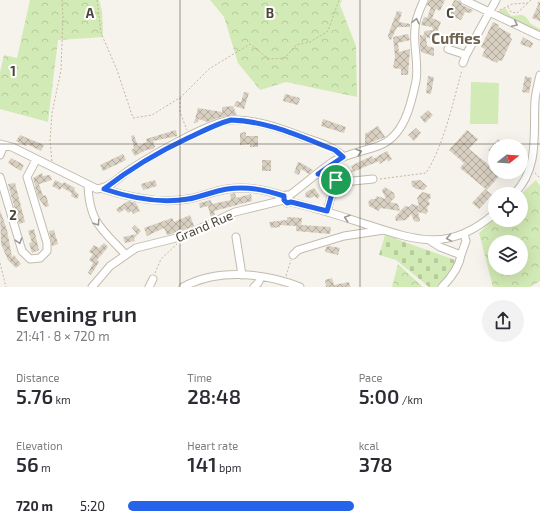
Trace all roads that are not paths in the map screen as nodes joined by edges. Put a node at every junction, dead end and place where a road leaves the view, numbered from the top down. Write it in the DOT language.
graph roads {
  1 [pos="424,0"];
  2 [pos="464,0"];
  3 [pos="496,0"];
  4 [pos="489,12"];
  5 [pos="540,36"];
  6 [pos="448,49"];
  7 [pos="466,55"];
  8 [pos="463,63"];
  9 [pos="540,75"];
  10 [pos="2,145"];
  11 [pos="0,155"];
  12 [pos="343,157"];
  13 [pos="36,160"];
  14 [pos="318,174"];
  15 [pos="0,177"];
  16 [pos="336,180"];
  17 [pos="373,180"];
  18 [pos="88,185"];
  19 [pos="519,187"];
  20 [pos="104,189"];
  21 [pos="287,198"];
  22 [pos="327,211"];
  23 [pos="488,218"];
  24 [pos="384,230"];
  25 [pos="464,234"];
  26 [pos="236,237"];
  27 [pos="429,240"];
  28 [pos="125,254"];
  29 [pos="293,255"];
  30 [pos="461,255"];
  31 [pos="242,275"];
  32 [pos="261,277"];
  33 [pos="153,279"];
  34 [pos="92,287"];
  35 [pos="149,287"];
  36 [pos="183,287"];
  37 [pos="254,287"];
  38 [pos="300,287"];
  39 [pos="442,287"];
  12 -- 1 [label="street, one-way"];
  2 -- 4 [label="street"];
  3 -- 4 [label="street"];
  4 -- 5 [label="street, one-way"];
  4 -- 7 [label="street"];
  6 -- 7 [label="street"];
  7 -- 8 [label="street"];
  9 -- 19 [label="street"];
  10 -- 11 [label="street"];
  10 -- 13 [label="street"];
  12 -- 14 [label="street"];
  12 -- 20 [label="street"];
  15 -- 13 [label="street, one-way"];
  13 -- 18 [label="street"];
  14 -- 16 [label="street"];
  14 -- 21 [label="street"];
  16 -- 17 [label="street"];
  16 -- 22 [label="street"];
  18 -- 20 [label="street"];
  18 -- 28 [label="street, one-way"];
  20 -- 21 [label="street"];
  21 -- 22 [label="street"];
  21 -- 28 [label="street, Grand Rue"];
  24 -- 22 [label="street, one-way"];
  23 -- 25 [label="street"];
  24 -- 27 [label="street"];
  24 -- 29 [label="street"];
  25 -- 27 [label="street, one-way"];
  25 -- 30 [label="street"];
  26 -- 31 [label="street"];
  27 -- 30 [label="street"];
  28 -- 34 [label="street, Grand Rue"];
  30 -- 39 [label="street"];
  31 -- 32 [label="street"];
  31 -- 36 [label="street"];
  32 -- 37 [label="street"];
  32 -- 38 [label="street"];
  33 -- 35 [label="street"];
}
